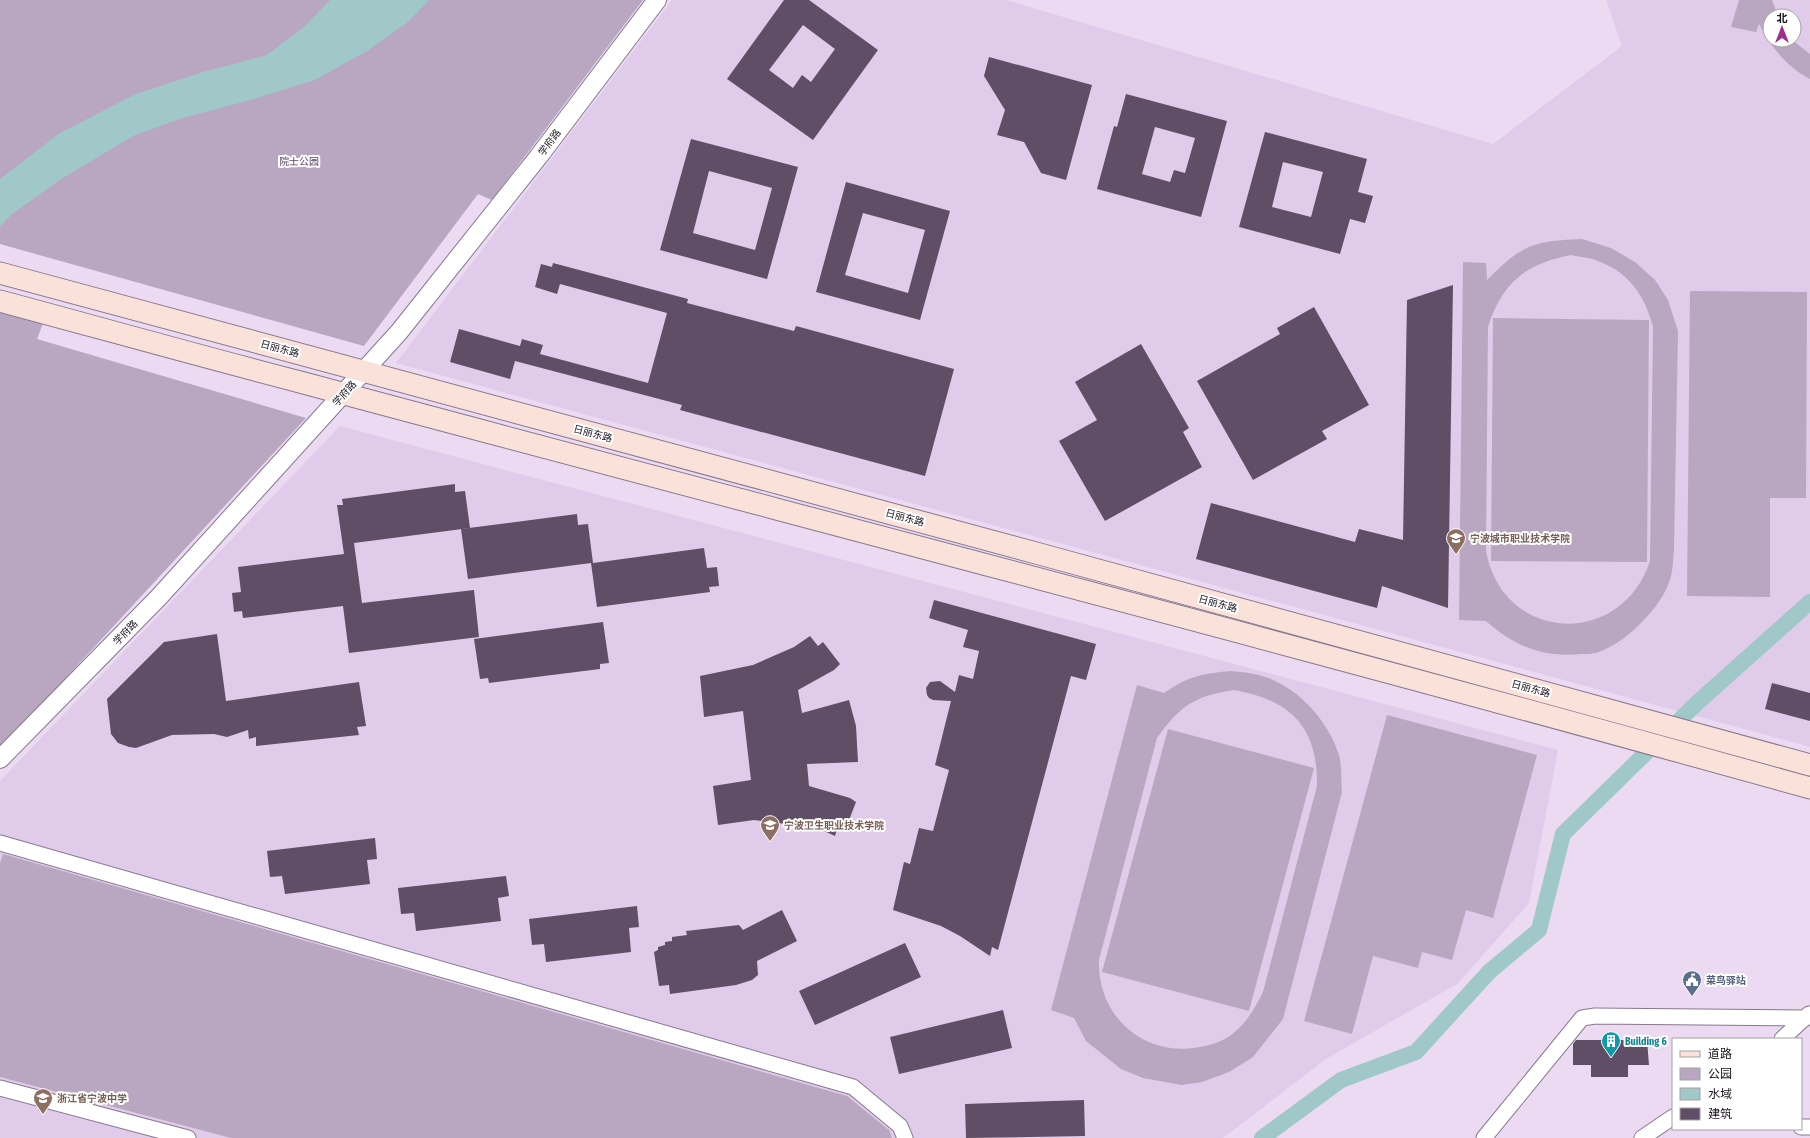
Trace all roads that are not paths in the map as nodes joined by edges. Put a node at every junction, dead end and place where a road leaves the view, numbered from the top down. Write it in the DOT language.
graph roads {
  1 [pos="657,0"];
  2 [pos="0,273"];
  3 [pos="0,301"];
  4 [pos="364,371"];
  5 [pos="343,394"];
  6 [pos="0,759"];
  7 [pos="1810,765"];
  8 [pos="1810,788"];
  9 [pos="0,843"];
  10 [pos="1808,1016"];
  11 [pos="1783,1038"];
  12 [pos="0,1088"];
  13 [pos="1666,1125"];
  14 [pos="188,1138"];
  15 [pos="904,1138"];
  16 [pos="1484,1138"];
  17 [pos="1642,1138"];
  1 -- 4 [label="street, 学府路"];
  2 -- 4 [label="main road, 日丽东路"];
  3 -- 5 [label="main road"];
  4 -- 5 [label="street, 学府路"];
  4 -- 7 [label="main road, 日丽东路"];
  5 -- 6 [label="street, 学府路"];
  5 -- 8 [label="main road"];
  9 -- 15 [label="street"];
  10 -- 11 [label="street"];
  10 -- 16 [label="street"];
  12 -- 14 [label="street"];
  13 -- 17 [label="street"];
}
